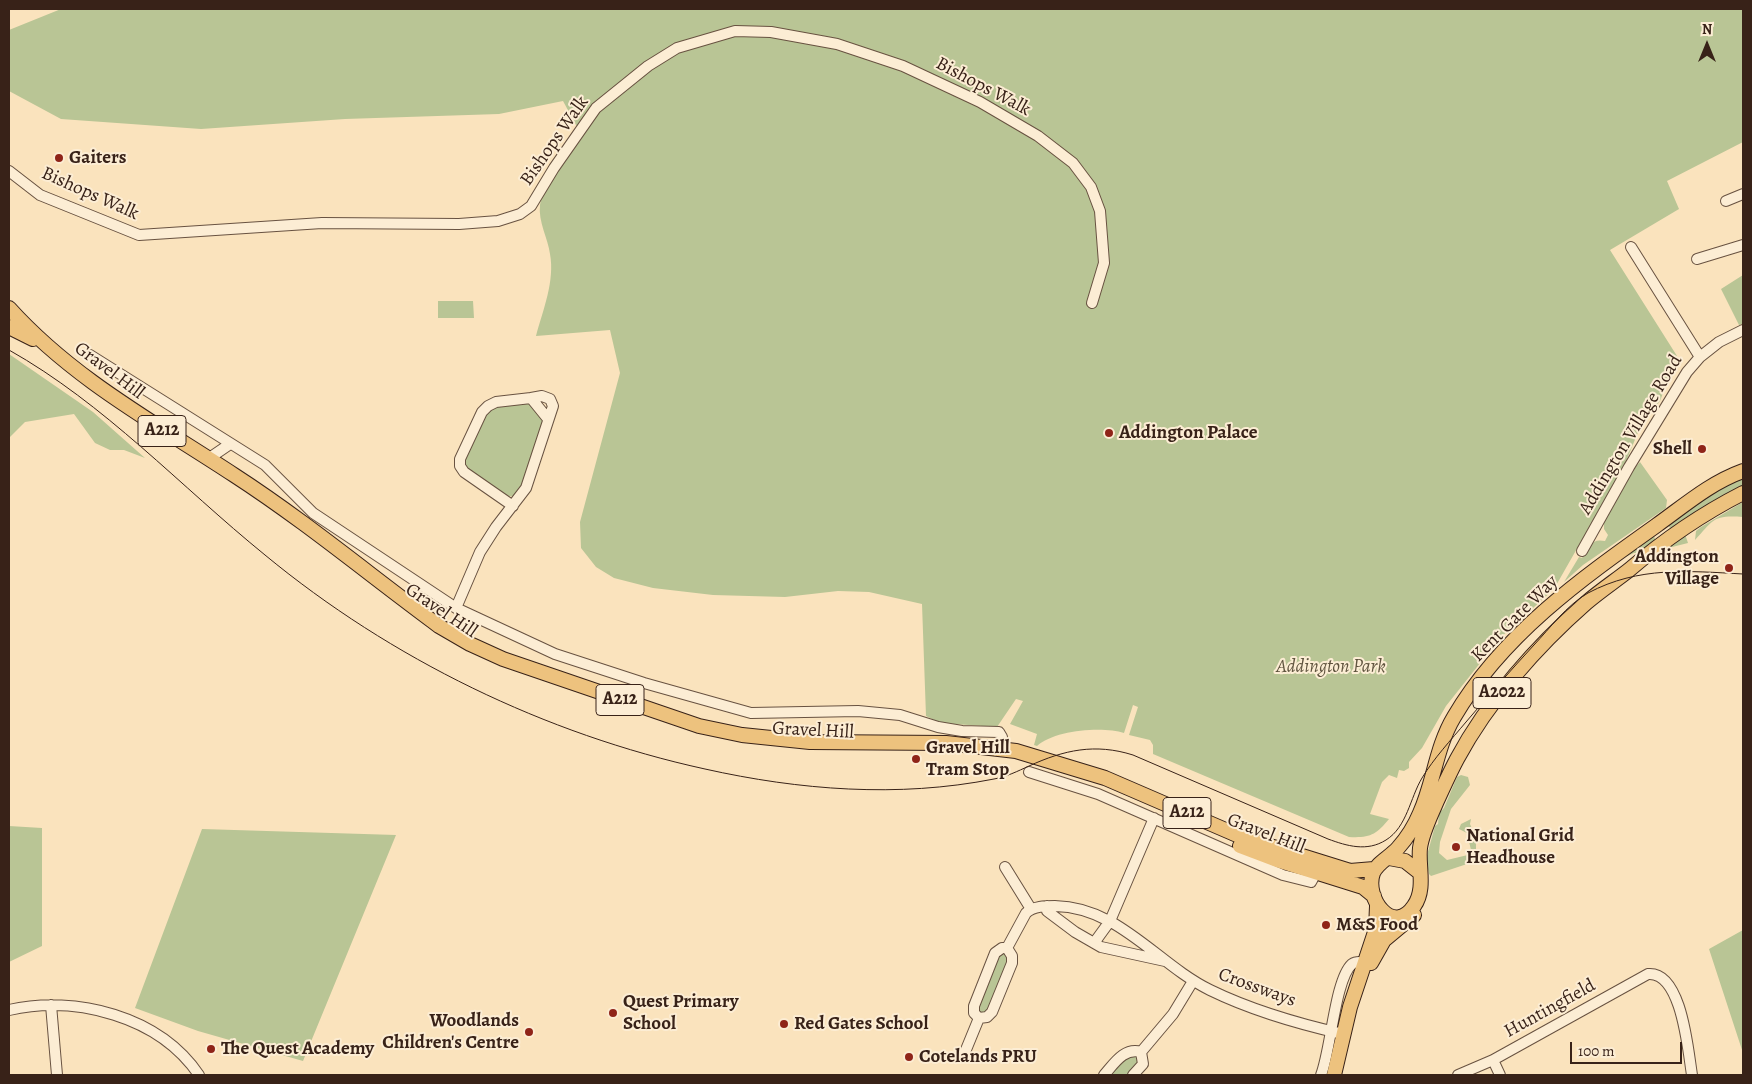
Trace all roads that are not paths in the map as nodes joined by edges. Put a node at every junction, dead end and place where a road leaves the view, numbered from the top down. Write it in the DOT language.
graph roads {
  1 [pos="9,171"];
  2 [pos="1743,196"];
  3 [pos="1726,201"];
  4 [pos="1743,245"];
  5 [pos="1631,247"];
  6 [pos="1697,260"];
  7 [pos="1092,303"];
  8 [pos="9,308"];
  9 [pos="9,327"];
  10 [pos="1743,330"];
  11 [pos="41,343"];
  12 [pos="90,355"];
  13 [pos="1700,357"];
  14 [pos="531,398"];
  15 [pos="548,419"];
  16 [pos="230,444"];
  17 [pos="208,458"];
  18 [pos="1743,471"];
  19 [pos="1743,493"];
  20 [pos="513,506"];
  21 [pos="288,513"];
  22 [pos="1582,551"];
  23 [pos="1646,555"];
  24 [pos="1586,576"];
  25 [pos="456,608"];
  26 [pos="1001,742"];
  27 [pos="1029,772"];
  28 [pos="1060,776"];
  29 [pos="1154,818"];
  30 [pos="1389,858"];
  31 [pos="1005,867"];
  32 [pos="1374,869"];
  33 [pos="1419,872"];
  34 [pos="1316,875"];
  35 [pos="1418,899"];
  36 [pos="1375,901"];
  37 [pos="1047,906"];
  38 [pos="1031,909"];
  39 [pos="1110,921"];
  40 [pos="1094,943"];
  41 [pos="1007,948"];
  42 [pos="1166,961"];
  43 [pos="1362,969"];
  44 [pos="1193,981"];
  45 [pos="51,1005"];
  46 [pos="9,1010"];
  47 [pos="978,1018"];
  48 [pos="1339,1037"];
  49 [pos="1141,1052"];
  50 [pos="963,1057"];
  51 [pos="1493,1060"];
  52 [pos="57,1075"];
  53 [pos="199,1075"];
  54 [pos="1104,1075"];
  55 [pos="1133,1075"];
  56 [pos="1321,1075"];
  57 [pos="1334,1075"];
  58 [pos="1344,1075"];
  59 [pos="1458,1075"];
  60 [pos="1500,1075"];
  61 [pos="1692,1075"];
  1 -- 7 [label="street, Bishops Walk"];
  2 -- 3 [label="street"];
  4 -- 6 [label="street"];
  5 -- 13 [label="street"];
  8 -- 11 [label="main road, Gravel Hill / A212"];
  9 -- 11 [label="main road, Gravel Hill / A212"];
  10 -- 13 [label="street, Addington Village Road"];
  11 -- 17 [label="main road, Gravel Hill / A212"];
  12 -- 16 [label="street, Gravel Hill"];
  13 -- 22 [label="street, Addington Village Road"];
  14 -- 15 [label="street"];
  14 -- 15 [label="street"];
  14 -- 20 [label="street"];
  15 -- 20 [label="street"];
  16 -- 17 [label="street"];
  16 -- 25 [label="street, Gravel Hill"];
  17 -- 21 [label="main road, Gravel Hill / A212"];
  18 -- 24 [label="main road, Kent Gate Way / A2022"];
  19 -- 23 [label="main road, Kent Gate Way / A2022"];
  20 -- 25 [label="street"];
  21 -- 26 [label="main road, Gravel Hill / A212"];
  21 -- 28 [label="main road, Gravel Hill / A212"];
  23 -- 24 [label="main road"];
  23 -- 33 [label="main road, Kent Gate Way / A2022"];
  24 -- 30 [label="main road, Kent Gate Way / A2022"];
  25 -- 26 [label="street, Gravel Hill"];
  26 -- 32 [label="main road, Gravel Hill / A212"];
  27 -- 28 [label="street, Gravel Hill"];
  28 -- 29 [label="street, Gravel Hill"];
  28 -- 34 [label="main road, Gravel Hill / A212"];
  29 -- 34 [label="street, Gravel Hill"];
  29 -- 39 [label="street"];
  30 -- 32 [label="main road"];
  30 -- 33 [label="main road"];
  31 -- 38 [label="street"];
  32 -- 36 [label="main road"];
  33 -- 35 [label="main road"];
  34 -- 36 [label="main road, Gravel Hill / A212"];
  35 -- 36 [label="main road"];
  35 -- 43 [label="main road"];
  36 -- 43 [label="main road"];
  37 -- 38 [label="street, Crossways"];
  37 -- 39 [label="street, Crossways"];
  37 -- 40 [label="street, Crossways"];
  38 -- 41 [label="street"];
  39 -- 40 [label="street"];
  39 -- 42 [label="street, Crossways"];
  40 -- 42 [label="street, Crossways"];
  41 -- 47 [label="street"];
  41 -- 47 [label="street"];
  42 -- 44 [label="street, Crossways"];
  43 -- 48 [label="main road"];
  44 -- 48 [label="street, Crossways"];
  44 -- 49 [label="street"];
  45 -- 46 [label="street"];
  45 -- 52 [label="street"];
  45 -- 53 [label="street"];
  47 -- 50 [label="street"];
  48 -- 56 [label="street"];
  48 -- 57 [label="main road"];
  48 -- 58 [label="main road"];
  49 -- 54 [label="street"];
  49 -- 55 [label="street"];
  51 -- 59 [label="street, Huntingfield"];
  51 -- 60 [label="street"];
  51 -- 61 [label="street, Huntingfield"];
}
